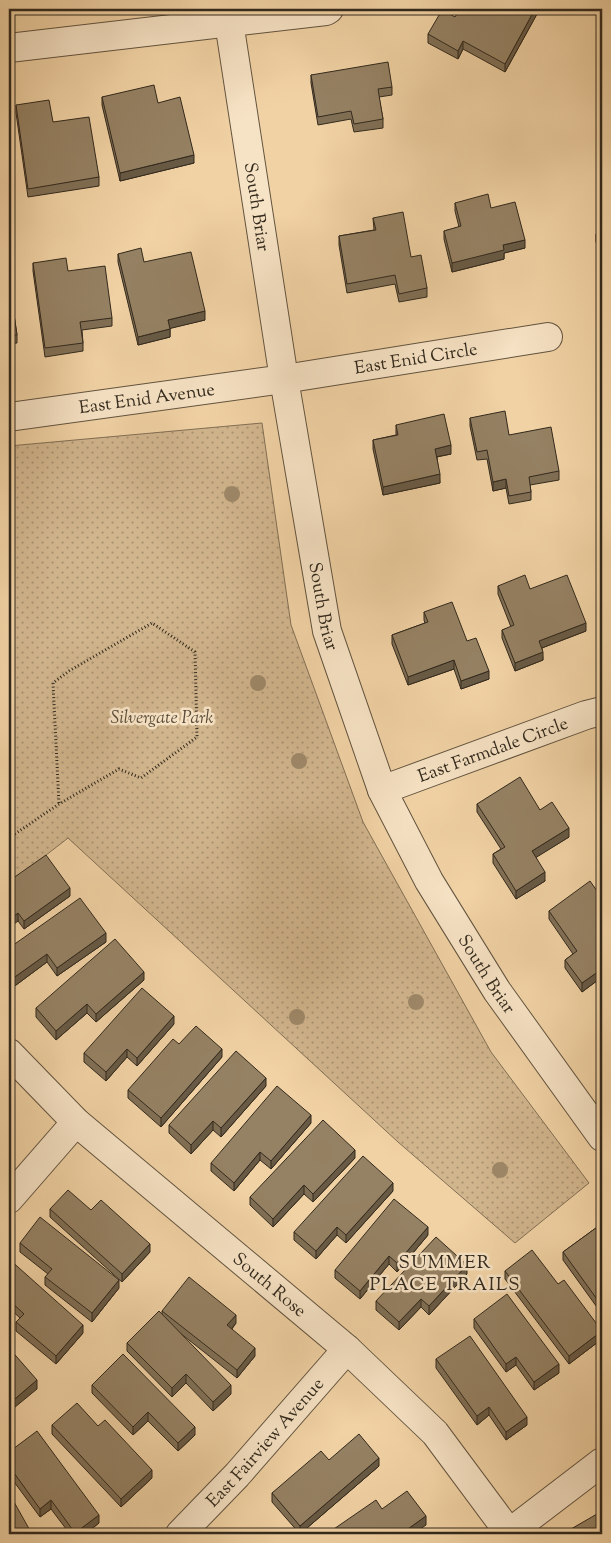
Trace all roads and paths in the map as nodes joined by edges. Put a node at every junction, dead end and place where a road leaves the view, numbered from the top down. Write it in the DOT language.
graph roads {
  1 [pos="329,9"];
  2 [pos="228,16"];
  3 [pos="9,48"];
  4 [pos="548,337"];
  5 [pos="284,378"];
  6 [pos="9,417"];
  7 [pos="602,711"];
  8 [pos="382,790"];
  9 [pos="59,804"];
  10 [pos="9,838"];
  11 [pos="9,1053"];
  12 [pos="76,1122"];
  13 [pos="602,1137"];
  14 [pos="9,1199"];
  15 [pos="347,1348"];
  16 [pos="602,1462"];
  17 [pos="180,1534"];
  18 [pos="509,1534"];
  1 -- 2 [label="street"];
  2 -- 3 [label="street"];
  2 -- 5 [label="street, South Briar"];
  4 -- 5 [label="street, East Enid Circle"];
  5 -- 6 [label="street, East Enid Avenue"];
  5 -- 8 [label="street, South Briar"];
  7 -- 8 [label="street, East Farmdale Circle"];
  8 -- 13 [label="street, South Briar"];
  9 -- 9 [label="path"];
  9 -- 10 [label="path"];
  11 -- 12 [label="street, South Rose"];
  12 -- 14 [label="street"];
  12 -- 15 [label="street, South Rose"];
  15 -- 17 [label="street, East Fairview Avenue"];
  15 -- 18 [label="street, South Rose"];
  16 -- 18 [label="street"];
}
